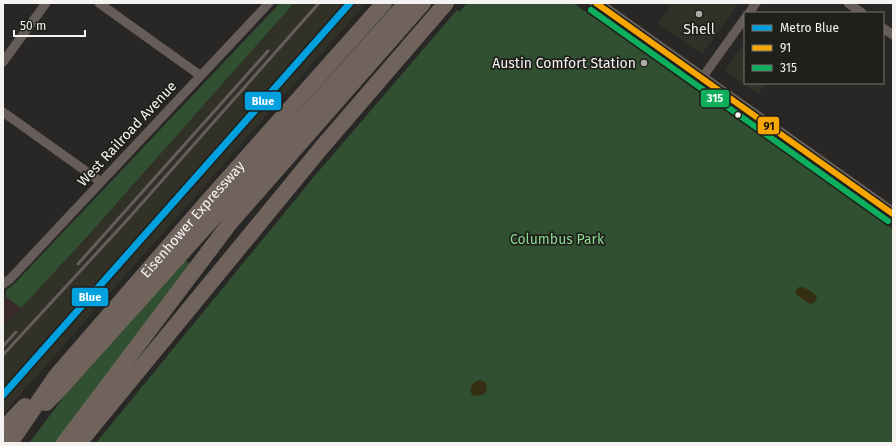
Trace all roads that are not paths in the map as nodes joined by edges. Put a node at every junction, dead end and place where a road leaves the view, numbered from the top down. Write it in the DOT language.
graph roads {
  1 [pos="46,3"];
  2 [pos="99,3"];
  3 [pos="270,3"];
  4 [pos="384,3"];
  5 [pos="406,3"];
  6 [pos="423,3"];
  7 [pos="446,3"];
  8 [pos="596,3"];
  9 [pos="756,3"];
  10 [pos="848,3"];
  11 [pos="750,12"];
  12 [pos="861,12"];
  13 [pos="744,19"];
  14 [pos="884,29"];
  15 [pos="893,35"];
  16 [pos="3,62"];
  17 [pos="201,76"];
  18 [pos="702,78"];
  19 [pos="3,112"];
  20 [pos="101,182"];
  21 [pos="893,214"];
  22 [pos="3,284"];
  23 [pos="11,429"];
  24 [pos="10,443"];
  25 [pos="64,443"];
  26 [pos="79,443"];
  1 -- 16 [label="street"];
  2 -- 17 [label="street"];
  3 -- 17 [label="street, West Railroad Avenue"];
  4 -- 23 [label="highway, Eisenhower Expressway"];
  5 -- 23 [label="highway"];
  6 -- 25 [label="highway"];
  7 -- 26 [label="highway"];
  8 -- 18 [label="street"];
  9 -- 11 [label="street"];
  10 -- 12 [label="street"];
  13 -- 18 [label="street"];
  14 -- 15 [label="street"];
  17 -- 20 [label="street, West Railroad Avenue"];
  18 -- 21 [label="street"];
  19 -- 20 [label="street"];
  20 -- 22 [label="street, West Railroad Avenue"];
  23 -- 24 [label="highway"];
}
